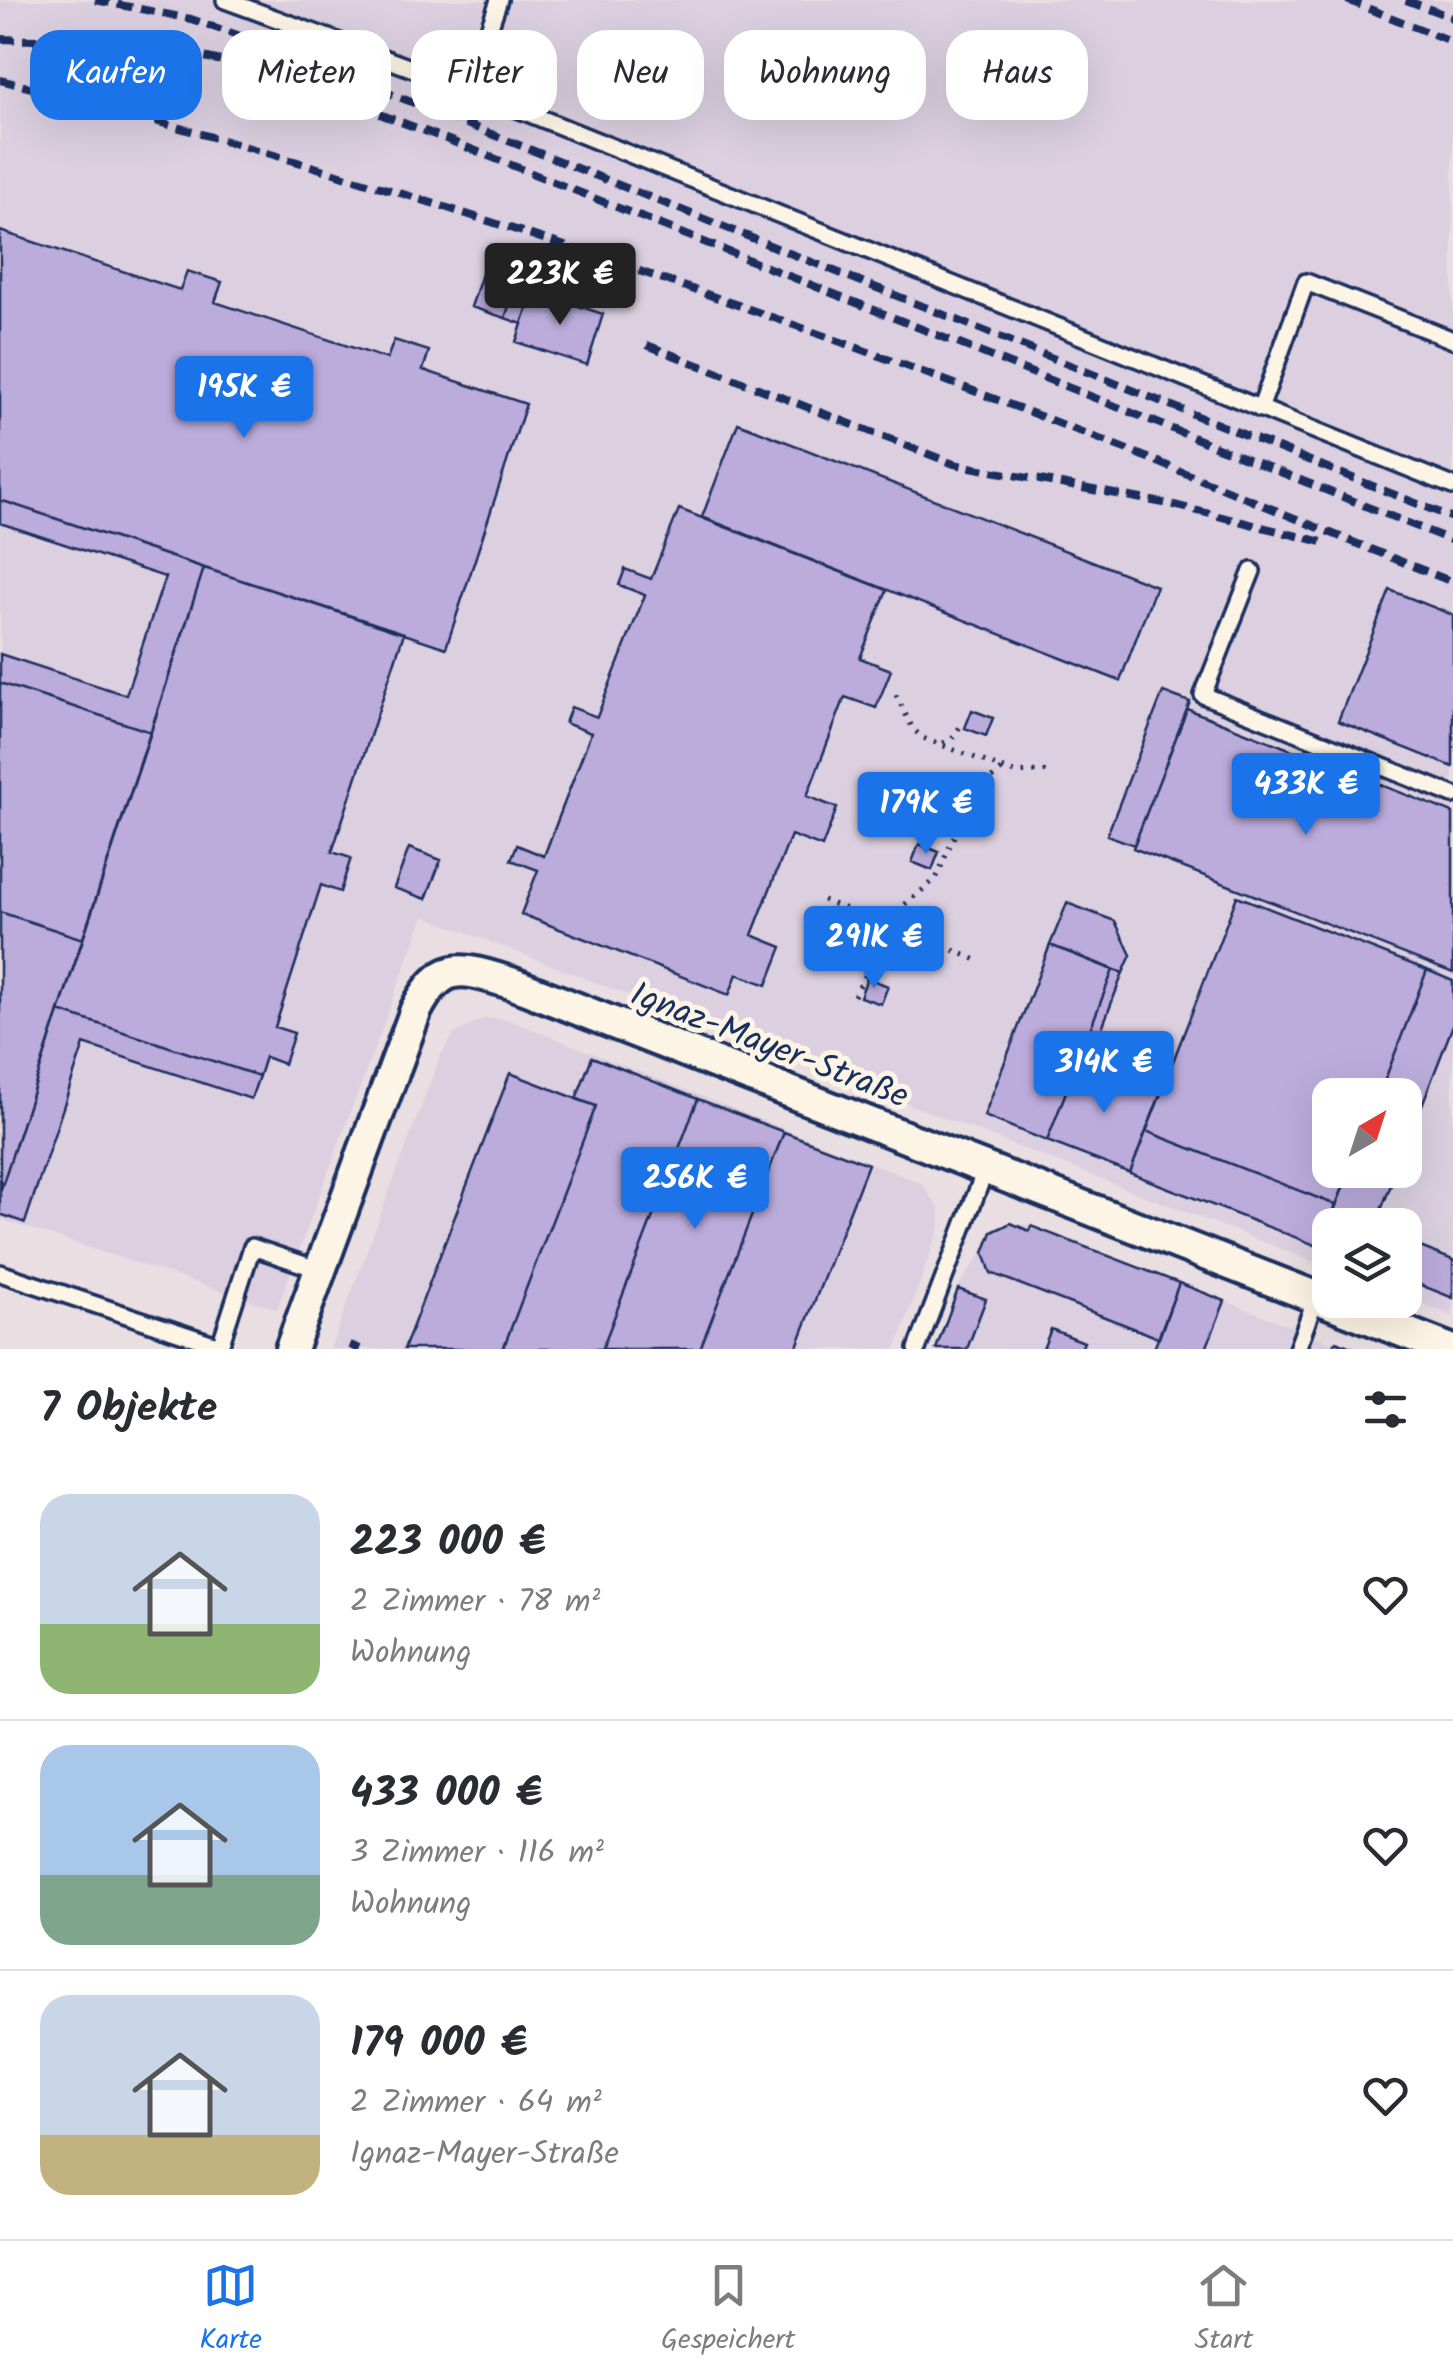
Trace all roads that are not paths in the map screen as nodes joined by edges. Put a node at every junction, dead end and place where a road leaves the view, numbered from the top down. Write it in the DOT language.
graph roads {
  1 [pos="224,0"];
  2 [pos="499,0"];
  3 [pos="489,30"];
  4 [pos="411,68"];
  5 [pos="545,120"];
  6 [pos="1453,340"];
  7 [pos="1260,409"];
  8 [pos="1453,486"];
  9 [pos="1252,570"];
  10 [pos="1453,795"];
  11 [pos="986,1168"];
  12 [pos="320,1270"];
  13 [pos="0,1272"];
  14 [pos="1312,1296"];
  15 [pos="1312,1309"];
  16 [pos="1368,1318"];
  17 [pos="291,1349"];
  18 [pos="917,1349"];
  19 [pos="1297,1349"];
  20 [pos="1448,1349"];
  1 -- 4 [label="lane"];
  2 -- 3 [label="lane"];
  5 -- 7 [label="lane"];
  6 -- 7 [label="lane"];
  7 -- 8 [label="lane"];
  9 -- 10 [label="lane"];
  11 -- 12 [label="street, Ignaz-Mayer-Straße"];
  11 -- 14 [label="street, Ignaz-Mayer-Straße"];
  11 -- 18 [label="lane"];
  12 -- 13 [label="lane"];
  12 -- 17 [label="street, Ignaz-Mayer-Straße"];
  15 -- 19 [label="lane"];
  16 -- 20 [label="street, Ignaz-Mayer-Straße"];
}
